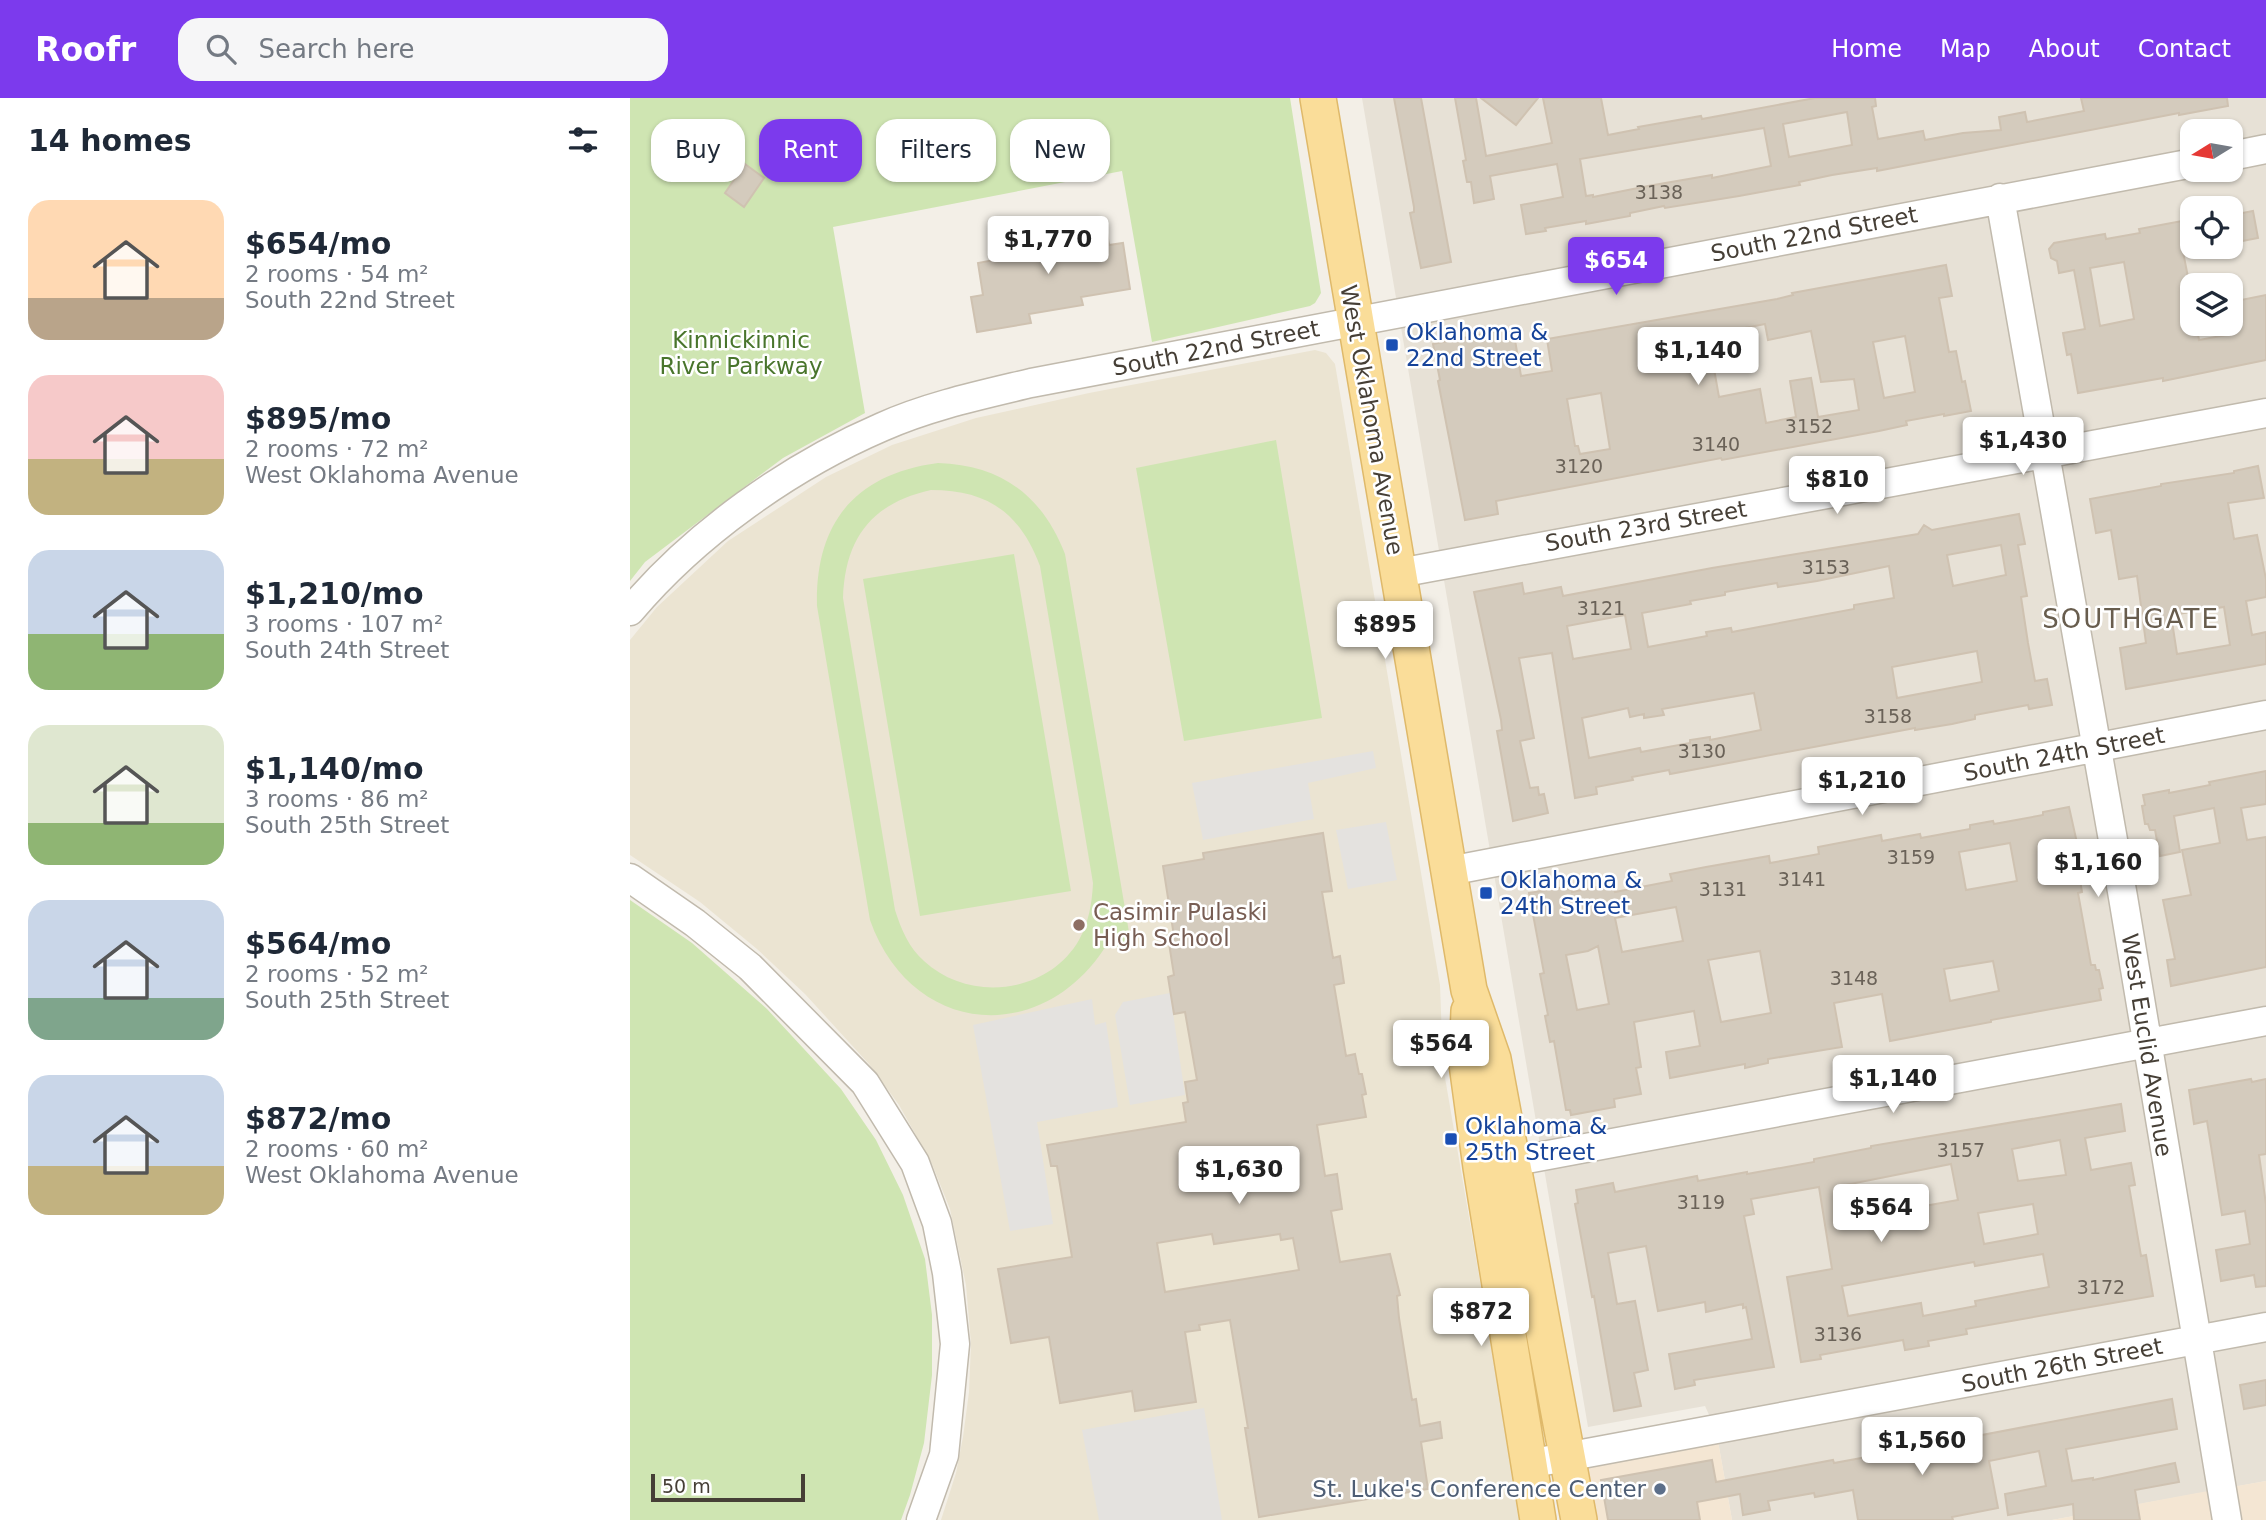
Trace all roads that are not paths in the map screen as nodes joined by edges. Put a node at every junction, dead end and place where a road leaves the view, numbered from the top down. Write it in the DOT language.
graph roads {
  1 [pos="1318,98"];
  2 [pos="2266,149"];
  3 [pos="2244,153"];
  4 [pos="2180,165"];
  5 [pos="2000,198"];
  6 [pos="1356,322"];
  7 [pos="2266,413"];
  8 [pos="2044,454"];
  9 [pos="1399,573"];
  10 [pos="630,611"];
  11 [pos="2266,715"];
  12 [pos="2096,748"];
  13 [pos="1449,871"];
  14 [pos="630,878"];
  15 [pos="2266,1021"];
  16 [pos="2146,1044"];
  17 [pos="1496,1165"];
  18 [pos="2266,1327"];
  19 [pos="2196,1340"];
  20 [pos="1569,1457"];
  21 [pos="1528,1464"];
  22 [pos="921,1520"];
  23 [pos="1538,1520"];
  24 [pos="1580,1520"];
  25 [pos="2227,1520"];
  1 -- 6 [label="main road, West Oklahoma Avenue"];
  2 -- 3 [label="street"];
  4 -- 5 [label="street, South 22nd Street"];
  5 -- 6 [label="street, South 22nd Street"];
  5 -- 8 [label="street, West Euclid Avenue"];
  6 -- 9 [label="main road, West Oklahoma Avenue"];
  6 -- 10 [label="street, South 22nd Street"];
  7 -- 8 [label="street, South 23rd Street"];
  8 -- 9 [label="street, South 23rd Street"];
  8 -- 12 [label="street, West Euclid Avenue"];
  9 -- 13 [label="main road, West Oklahoma Avenue"];
  11 -- 12 [label="street, South 24th Street"];
  12 -- 13 [label="street, South 24th Street"];
  12 -- 16 [label="street, West Euclid Avenue"];
  13 -- 17 [label="main road, West Oklahoma Avenue"];
  14 -- 22 [label="street"];
  15 -- 16 [label="street"];
  16 -- 17 [label="street"];
  16 -- 19 [label="street, West Euclid Avenue"];
  17 -- 20 [label="main road, West Oklahoma Avenue"];
  17 -- 21 [label="main road, West Oklahoma Avenue"];
  18 -- 19 [label="street, South 26th Street"];
  19 -- 20 [label="street, South 26th Street"];
  19 -- 25 [label="street, West Euclid Avenue"];
  20 -- 21 [label="street, South 26th Street"];
  20 -- 24 [label="main road, West Oklahoma Avenue"];
  21 -- 23 [label="main road, West Oklahoma Avenue"];
}
